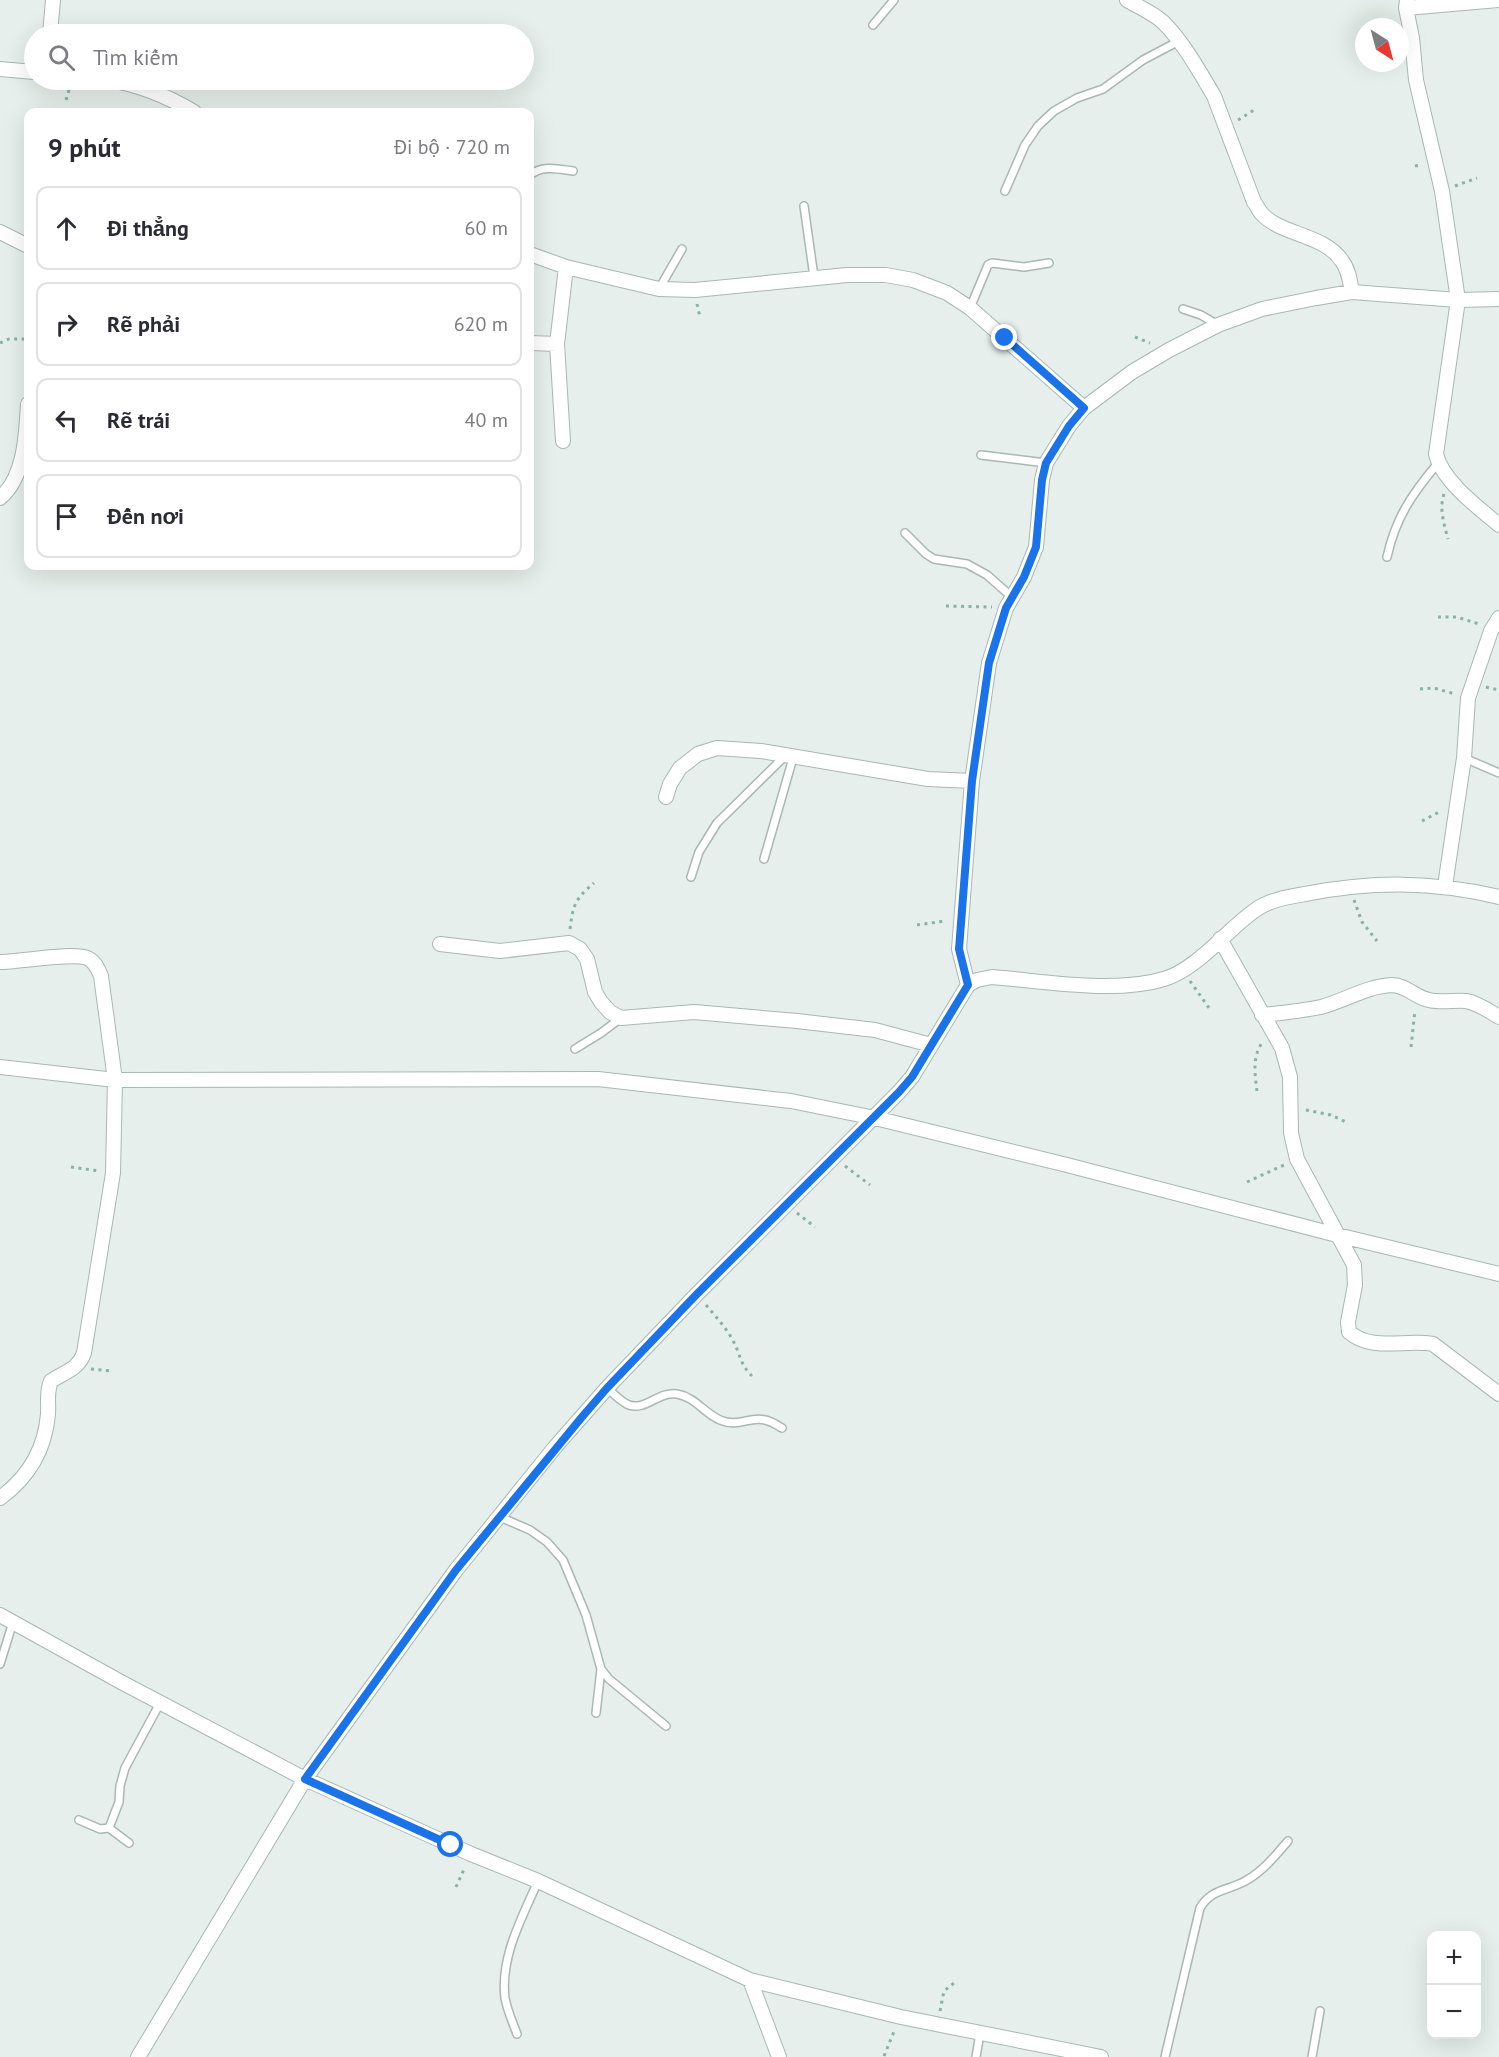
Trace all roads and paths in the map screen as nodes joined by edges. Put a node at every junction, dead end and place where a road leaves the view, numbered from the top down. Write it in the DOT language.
graph roads {
  1 [pos="53,0"];
  2 [pos="894,0"];
  3 [pos="1499,0"];
  4 [pos="1133,2"];
  5 [pos="1406,4"];
  6 [pos="51,24"];
  7 [pos="873,25"];
  8 [pos="1179,41"];
  9 [pos="0,69"];
  10 [pos="24,71"];
  11 [pos="69,90"];
  12 [pos="150,90"];
  13 [pos="66,100"];
  14 [pos="186,108"];
  15 [pos="573,171"];
  16 [pos="534,172"];
  17 [pos="1477,178"];
  18 [pos="1442,190"];
  19 [pos="1005,191"];
  20 [pos="804,206"];
  21 [pos="0,232"];
  22 [pos="24,244"];
  23 [pos="682,249"];
  24 [pos="534,255"];
  25 [pos="1049,263"];
  26 [pos="566,267"];
  27 [pos="814,277"];
  28 [pos="659,289"];
  29 [pos="1352,292"];
  30 [pos="1499,299"];
  31 [pos="1458,300"];
  32 [pos="970,308"];
  33 [pos="1183,309"];
  34 [pos="1218,325"];
  35 [pos="24,339"];
  36 [pos="0,343"];
  37 [pos="534,343"];
  38 [pos="557,344"];
  39 [pos="1084,408"];
  40 [pos="563,441"];
  41 [pos="24,444"];
  42 [pos="981,455"];
  43 [pos="1046,463"];
  44 [pos="1438,463"];
  45 [pos="1448,477"];
  46 [pos="0,498"];
  47 [pos="1499,525"];
  48 [pos="905,532"];
  49 [pos="1448,539"];
  50 [pos="1388,557"];
  51 [pos="1009,602"];
  52 [pos="946,606"];
  53 [pos="1438,617"];
  54 [pos="1499,618"];
  55 [pos="1491,631"];
  56 [pos="1420,689"];
  57 [pos="1468,699"];
  58 [pos="789,757"];
  59 [pos="1464,758"];
  60 [pos="1499,773"];
  61 [pos="972,781"];
  62 [pos="666,796"];
  63 [pos="764,859"];
  64 [pos="691,877"];
  65 [pos="594,883"];
  66 [pos="1352,886"];
  67 [pos="1445,886"];
  68 [pos="1499,897"];
  69 [pos="962,919"];
  70 [pos="917,925"];
  71 [pos="1221,939"];
  72 [pos="1377,941"];
  73 [pos="569,943"];
  74 [pos="440,944"];
  75 [pos="0,962"];
  76 [pos="1182,970"];
  77 [pos="968,985"];
  78 [pos="1417,996"];
  79 [pos="1209,1008"];
  80 [pos="1262,1014"];
  81 [pos="1499,1017"];
  82 [pos="621,1018"];
  83 [pos="1271,1029"];
  84 [pos="931,1045"];
  85 [pos="1411,1047"];
  86 [pos="575,1049"];
  87 [pos="0,1067"];
  88 [pos="115,1080"];
  89 [pos="1257,1090"];
  90 [pos="1290,1107"];
  91 [pos="875,1118"];
  92 [pos="1348,1123"];
  93 [pos="833,1158"];
  94 [pos="1297,1159"];
  95 [pos="71,1167"];
  96 [pos="113,1173"];
  97 [pos="1247,1182"];
  98 [pos="870,1185"];
  99 [pos="787,1204"];
  100 [pos="815,1227"];
  101 [pos="1337,1235"];
  102 [pos="1499,1274"];
  103 [pos="696,1295"];
  104 [pos="755,1379"];
  105 [pos="607,1388"];
  106 [pos="1499,1394"];
  107 [pos="782,1428"];
  108 [pos="0,1498"];
  109 [pos="500,1516"];
  110 [pos="0,1615"];
  111 [pos="13,1622"];
  112 [pos="0,1664"];
  113 [pos="601,1669"];
  114 [pos="160,1703"];
  115 [pos="596,1713"];
  116 [pos="666,1726"];
  117 [pos="305,1779"];
  118 [pos="79,1820"];
  119 [pos="109,1828"];
  120 [pos="1288,1841"];
  121 [pos="129,1843"];
  122 [pos="471,1854"];
  123 [pos="538,1881"];
  124 [pos="456,1887"];
  125 [pos="750,1980"];
  126 [pos="954,1983"];
  127 [pos="1320,2010"];
  128 [pos="901,2017"];
  129 [pos="938,2024"];
  130 [pos="980,2033"];
  131 [pos="516,2034"];
  132 [pos="884,2056"];
  133 [pos="138,2057"];
  134 [pos="779,2057"];
  135 [pos="976,2057"];
  136 [pos="1101,2057"];
  137 [pos="1165,2057"];
  138 [pos="1312,2057"];
  1 -- 6 [label="street"];
  2 -- 7 [label="lane"];
  3 -- 5 [label="street"];
  4 -- 8 [label="street"];
  5 -- 18 [label="street"];
  8 -- 19 [label="lane"];
  8 -- 29 [label="street"];
  9 -- 10 [label="street"];
  11 -- 13 [label="path"];
  12 -- 14 [label="street"];
  15 -- 16 [label="lane"];
  17 -- 18 [label="path"];
  18 -- 31 [label="street"];
  20 -- 27 [label="lane"];
  21 -- 22 [label="street"];
  23 -- 28 [label="lane"];
  24 -- 26 [label="street"];
  25 -- 32 [label="lane"];
  26 -- 28 [label="street"];
  26 -- 38 [label="street"];
  27 -- 28 [label="street"];
  27 -- 32 [label="street"];
  29 -- 31 [label="street"];
  29 -- 34 [label="street"];
  30 -- 31 [label="street"];
  31 -- 44 [label="street"];
  32 -- 39 [label="street"];
  33 -- 34 [label="lane"];
  34 -- 39 [label="street"];
  35 -- 36 [label="path"];
  37 -- 38 [label="street"];
  38 -- 40 [label="street"];
  39 -- 43 [label="street"];
  41 -- 46 [label="street"];
  42 -- 43 [label="lane"];
  43 -- 51 [label="street"];
  44 -- 45 [label="street"];
  44 -- 50 [label="lane"];
  45 -- 47 [label="street"];
  45 -- 49 [label="path"];
  48 -- 51 [label="lane"];
  51 -- 52 [label="path"];
  51 -- 61 [label="street"];
  53 -- 55 [label="path"];
  54 -- 55 [label="street"];
  55 -- 57 [label="street"];
  56 -- 57 [label="path"];
  57 -- 59 [label="street"];
  58 -- 61 [label="street"];
  58 -- 62 [label="street"];
  58 -- 63 [label="lane"];
  58 -- 64 [label="lane"];
  59 -- 60 [label="lane"];
  59 -- 67 [label="street"];
  61 -- 69 [label="street"];
  65 -- 73 [label="path"];
  66 -- 67 [label="street"];
  66 -- 71 [label="street"];
  66 -- 72 [label="path"];
  67 -- 68 [label="street"];
  69 -- 70 [label="path"];
  69 -- 77 [label="street"];
  71 -- 76 [label="street"];
  71 -- 80 [label="street"];
  73 -- 74 [label="street"];
  73 -- 82 [label="street"];
  75 -- 88 [label="street"];
  76 -- 77 [label="street"];
  76 -- 79 [label="path"];
  77 -- 84 [label="street"];
  78 -- 80 [label="street"];
  78 -- 81 [label="street"];
  78 -- 85 [label="path"];
  80 -- 83 [label="street"];
  82 -- 84 [label="street"];
  82 -- 86 [label="lane"];
  83 -- 89 [label="path"];
  83 -- 90 [label="street"];
  84 -- 91 [label="street"];
  87 -- 88 [label="street"];
  88 -- 91 [label="street"];
  88 -- 96 [label="street"];
  90 -- 92 [label="path"];
  90 -- 94 [label="street"];
  91 -- 93 [label="street"];
  91 -- 101 [label="street"];
  93 -- 98 [label="path"];
  93 -- 99 [label="street"];
  94 -- 97 [label="path"];
  94 -- 101 [label="street"];
  95 -- 96 [label="path"];
  96 -- 108 [label="street"];
  99 -- 100 [label="path"];
  99 -- 103 [label="street"];
  101 -- 102 [label="street"];
  101 -- 106 [label="street"];
  103 -- 104 [label="path"];
  103 -- 105 [label="street"];
  105 -- 107 [label="lane"];
  105 -- 109 [label="street"];
  109 -- 113 [label="lane"];
  109 -- 117 [label="street"];
  110 -- 111 [label="street"];
  111 -- 112 [label="lane"];
  111 -- 114 [label="street"];
  113 -- 115 [label="lane"];
  113 -- 116 [label="lane"];
  114 -- 117 [label="street"];
  114 -- 119 [label="lane"];
  117 -- 122 [label="street"];
  117 -- 133 [label="street"];
  118 -- 119 [label="lane"];
  119 -- 121 [label="lane"];
  120 -- 137 [label="lane"];
  122 -- 123 [label="street"];
  122 -- 124 [label="path"];
  123 -- 125 [label="street"];
  123 -- 131 [label="lane"];
  125 -- 128 [label="street"];
  125 -- 134 [label="street"];
  126 -- 129 [label="path"];
  127 -- 138 [label="lane"];
  128 -- 129 [label="street"];
  128 -- 132 [label="path"];
  129 -- 130 [label="street"];
  130 -- 135 [label="lane"];
  130 -- 136 [label="street"];
}
